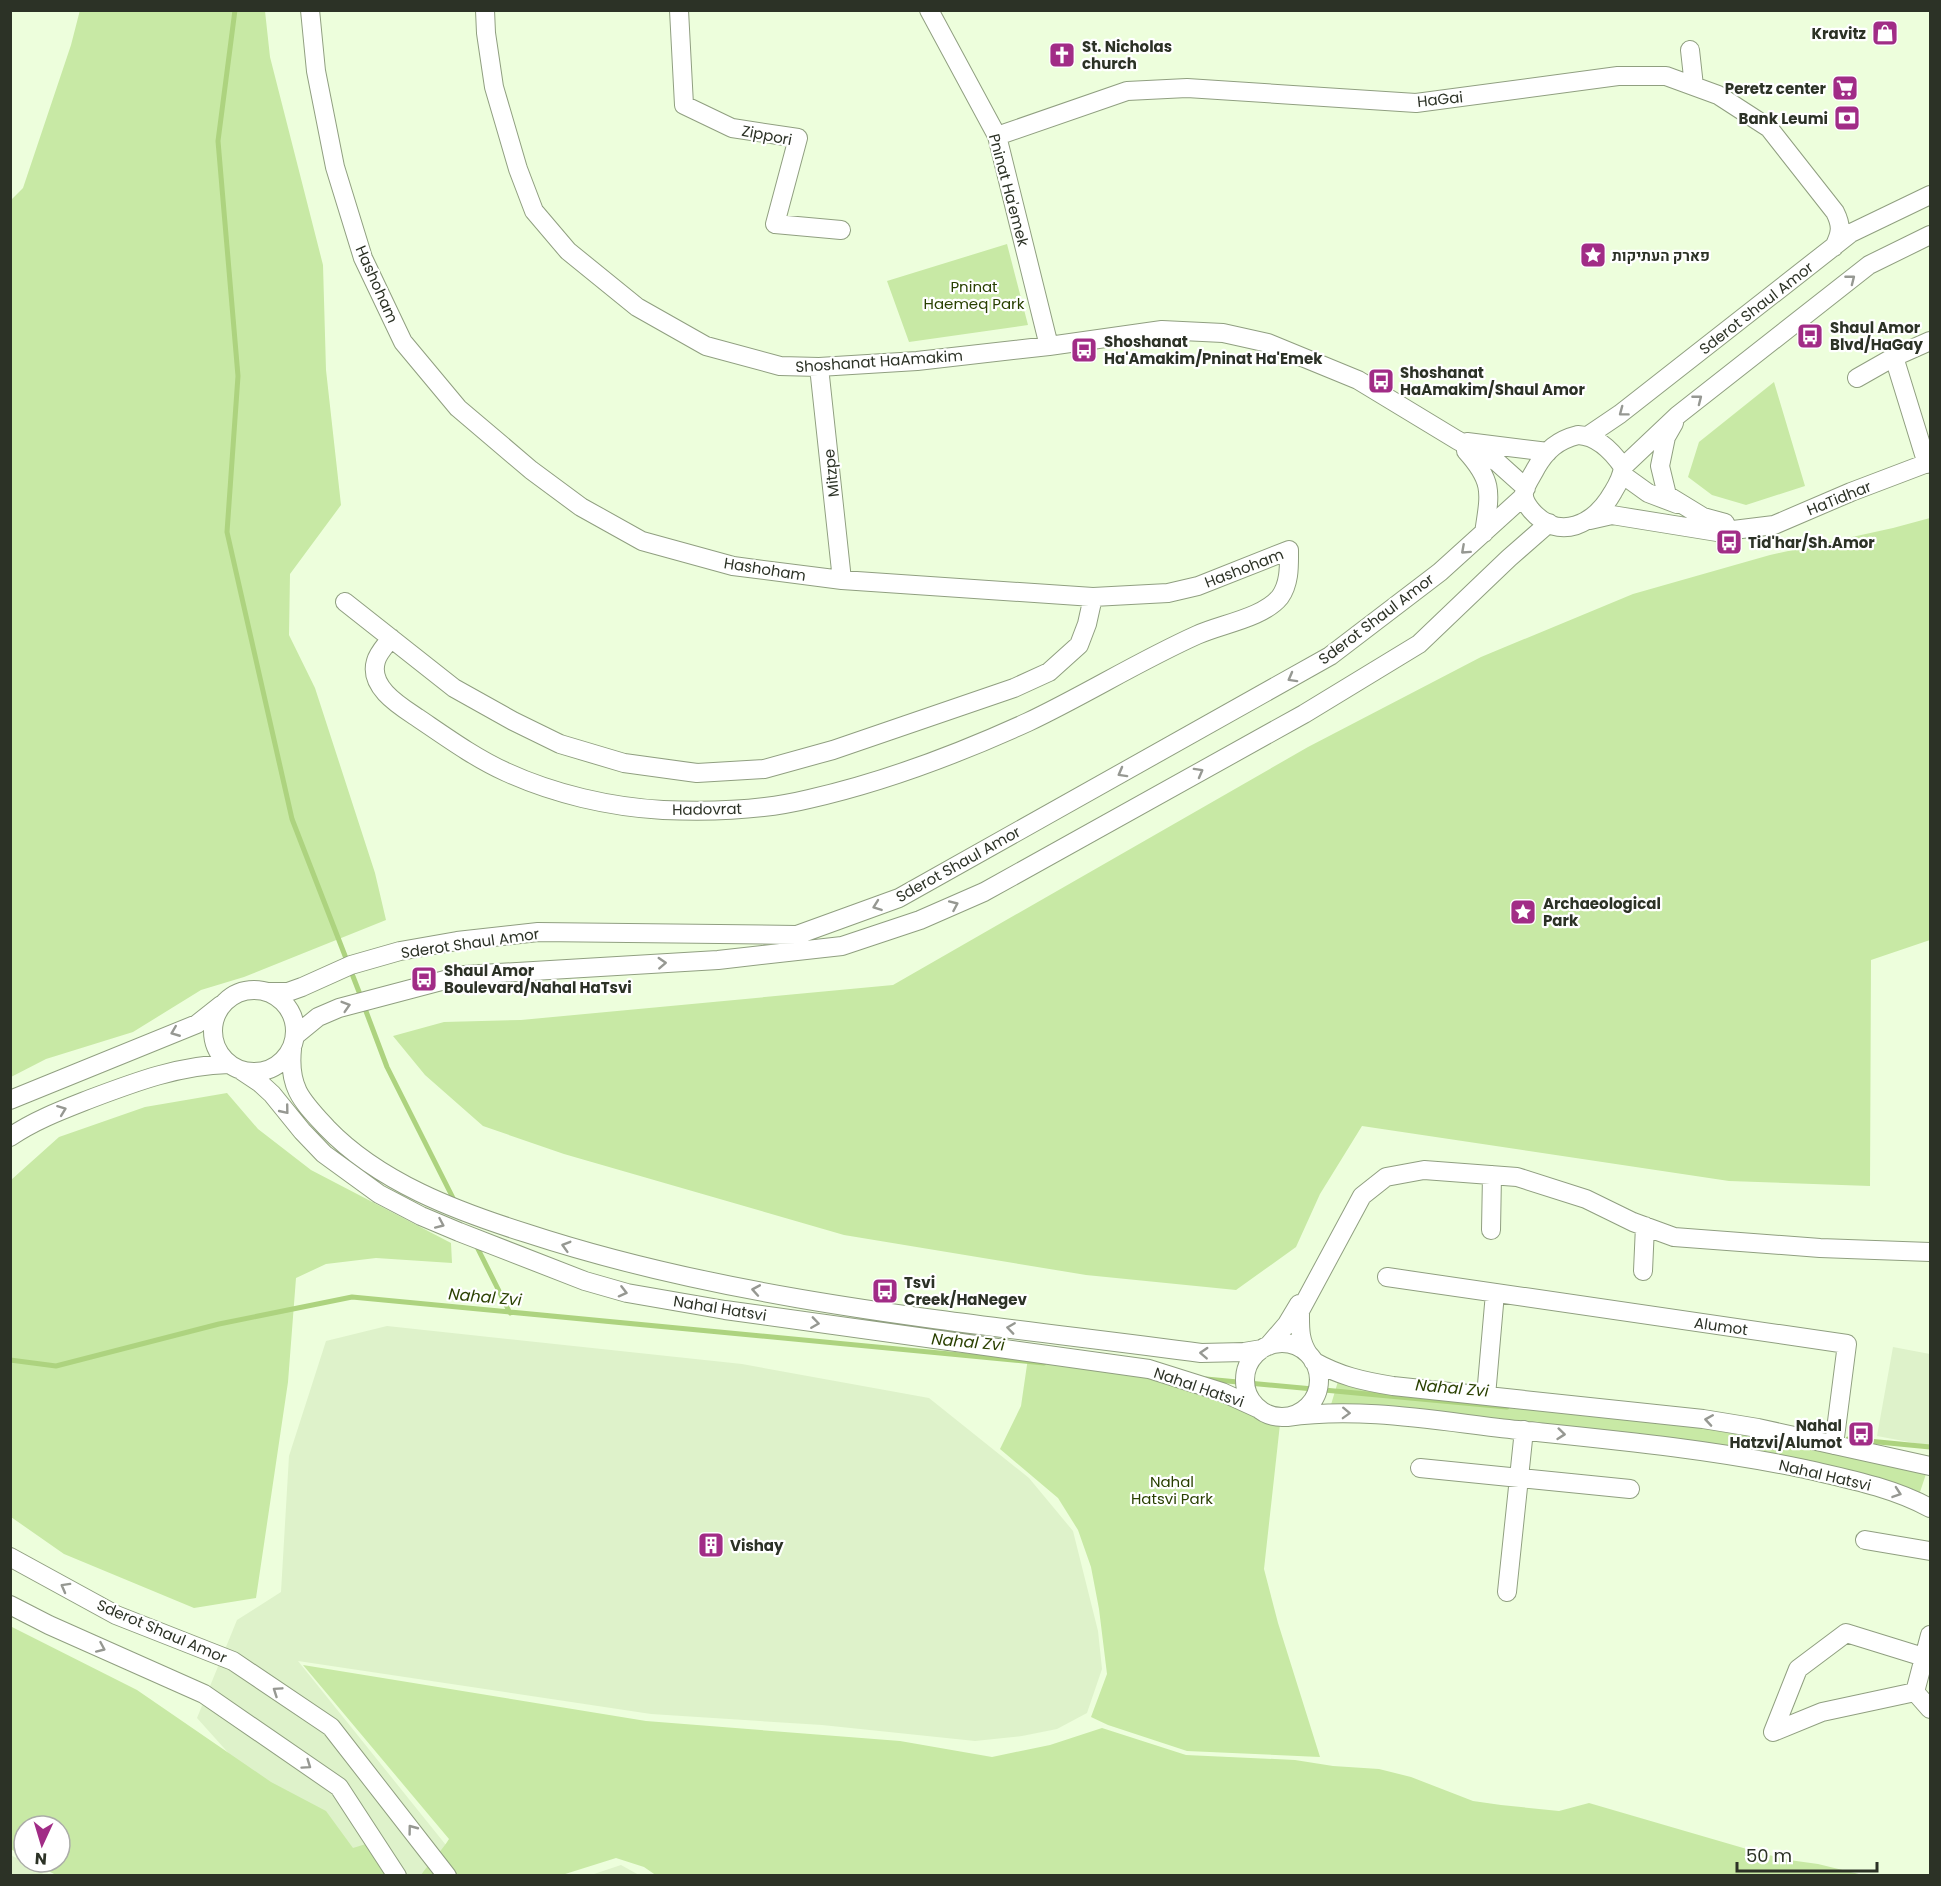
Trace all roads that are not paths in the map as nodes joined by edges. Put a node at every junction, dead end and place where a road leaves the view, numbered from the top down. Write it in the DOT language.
graph roads {
  1 [pos="310,10"];
  2 [pos="485,10"];
  3 [pos="679,10"];
  4 [pos="929,10"];
  5 [pos="1690,50"];
  6 [pos="1694,86"];
  7 [pos="997,136"];
  8 [pos="1930,195"];
  9 [pos="1835,212"];
  10 [pos="1882,218"];
  11 [pos="841,230"];
  12 [pos="1930,235"];
  13 [pos="1834,247"];
  14 [pos="1930,341"];
  15 [pos="1049,346"];
  16 [pos="1894,357"];
  17 [pos="819,367"];
  18 [pos="1857,378"];
  19 [pos="1678,415"];
  20 [pos="1589,435"];
  21 [pos="1457,440"];
  22 [pos="1548,452"];
  23 [pos="1929,463"];
  24 [pos="1623,471"];
  25 [pos="1525,492"];
  26 [pos="1685,506"];
  27 [pos="1590,520"];
  28 [pos="1549,523"];
  29 [pos="1747,528"];
  30 [pos="1484,532"];
  31 [pos="842,580"];
  32 [pos="1093,597"];
  33 [pos="345,602"];
  34 [pos="391,638"];
  35 [pos="1097,686"];
  36 [pos="268,992"];
  37 [pos="225,1002"];
  38 [pos="294,1042"];
  39 [pos="236,1068"];
  40 [pos="10,1100"];
  41 [pos="10,1137"];
  42 [pos="1492,1175"];
  43 [pos="1645,1226"];
  44 [pos="1491,1230"];
  45 [pos="1930,1252"];
  46 [pos="1643,1271"];
  47 [pos="1387,1277"];
  48 [pos="1495,1293"];
  49 [pos="1309,1294"];
  50 [pos="1265,1348"];
  51 [pos="1311,1358"];
  52 [pos="1486,1396"];
  53 [pos="1257,1408"];
  54 [pos="1287,1417"];
  55 [pos="1524,1430"];
  56 [pos="1834,1444"];
  57 [pos="1930,1466"];
  58 [pos="1420,1468"];
  59 [pos="1519,1478"];
  60 [pos="1630,1489"];
  61 [pos="1930,1508"];
  62 [pos="1866,1540"];
  63 [pos="1930,1551"];
  64 [pos="10,1557"];
  65 [pos="1507,1592"];
  66 [pos="10,1605"];
  67 [pos="1930,1635"];
  68 [pos="1928,1658"];
  69 [pos="1915,1692"];
  70 [pos="1930,1708"];
  71 [pos="397,1875"];
  72 [pos="447,1875"];
  1 -- 31 [label="street, Hashoham"];
  2 -- 17 [label="street, Shoshanat HaAmakim"];
  3 -- 11 [label="street, Zippori"];
  4 -- 7 [label="street, Pninat Ha'emek"];
  5 -- 6 [label="street"];
  6 -- 7 [label="street, HaGai"];
  6 -- 9 [label="street, HaGai"];
  7 -- 15 [label="street, Pninat Ha'emek"];
  8 -- 10 [label="street, Sderot Shaul Amor"];
  9 -- 10 [label="street"];
  9 -- 13 [label="street"];
  10 -- 13 [label="street, Sderot Shaul Amor"];
  19 -- 12 [label="street, one-way"];
  13 -- 20 [label="street, Sderot Shaul Amor, one-way"];
  14 -- 16 [label="street"];
  15 -- 17 [label="street, Shoshanat HaAmakim"];
  15 -- 21 [label="street, Shoshanat HaAmakim"];
  16 -- 18 [label="street"];
  16 -- 23 [label="street"];
  17 -- 31 [label="street, Mitzpe"];
  19 -- 24 [label="street"];
  19 -- 26 [label="street, HaTidhar"];
  20 -- 22 [label="street"];
  20 -- 24 [label="street"];
  21 -- 22 [label="street"];
  21 -- 25 [label="street, Shoshanat HaAmakim"];
  21 -- 30 [label="street, Shoshanat HaAmakim"];
  22 -- 25 [label="street"];
  23 -- 29 [label="street, HaTidhar"];
  24 -- 26 [label="street, HaTidhar"];
  24 -- 27 [label="street"];
  25 -- 28 [label="street"];
  25 -- 30 [label="street, Sderot Shaul Amor"];
  26 -- 29 [label="street, HaTidhar"];
  27 -- 28 [label="street"];
  27 -- 29 [label="street, HaTidhar"];
  38 -- 28 [label="street, Sderot Shaul Amor, one-way"];
  30 -- 36 [label="street, Sderot Shaul Amor, one-way"];
  31 -- 32 [label="street, Hashoham"];
  32 -- 34 [label="street"];
  32 -- 35 [label="street, Hashoham"];
  33 -- 34 [label="street"];
  34 -- 35 [label="street, Hadovrat"];
  36 -- 37 [label="street"];
  36 -- 38 [label="street"];
  37 -- 39 [label="street"];
  37 -- 40 [label="street, one-way"];
  38 -- 39 [label="street"];
  50 -- 38 [label="street, Nahal Hatsvi, one-way"];
  41 -- 39 [label="street, one-way"];
  39 -- 53 [label="street, Nahal Hatsvi, one-way"];
  42 -- 43 [label="street"];
  42 -- 44 [label="street"];
  42 -- 49 [label="street"];
  43 -- 45 [label="street"];
  43 -- 46 [label="street"];
  47 -- 48 [label="street, Alumot"];
  48 -- 52 [label="street"];
  48 -- 56 [label="street, Alumot"];
  49 -- 50 [label="street"];
  49 -- 51 [label="street"];
  50 -- 51 [label="street"];
  50 -- 53 [label="street"];
  51 -- 52 [label="street, Nahal Hatsvi"];
  51 -- 54 [label="street"];
  56 -- 52 [label="street, Nahal Hatsvi, one-way"];
  53 -- 54 [label="street"];
  54 -- 55 [label="street, Nahal Hatsvi, one-way"];
  55 -- 59 [label="street"];
  55 -- 61 [label="street, Nahal Hatsvi, one-way"];
  56 -- 57 [label="street, Nahal Hatsvi"];
  58 -- 59 [label="street"];
  59 -- 60 [label="street"];
  59 -- 65 [label="street"];
  62 -- 63 [label="street"];
  72 -- 64 [label="street, Sderot Shaul Amor, one-way"];
  66 -- 71 [label="street, one-way"];
  67 -- 68 [label="street"];
  68 -- 69 [label="street"];
  68 -- 69 [label="street"];
  69 -- 70 [label="street"];
}
